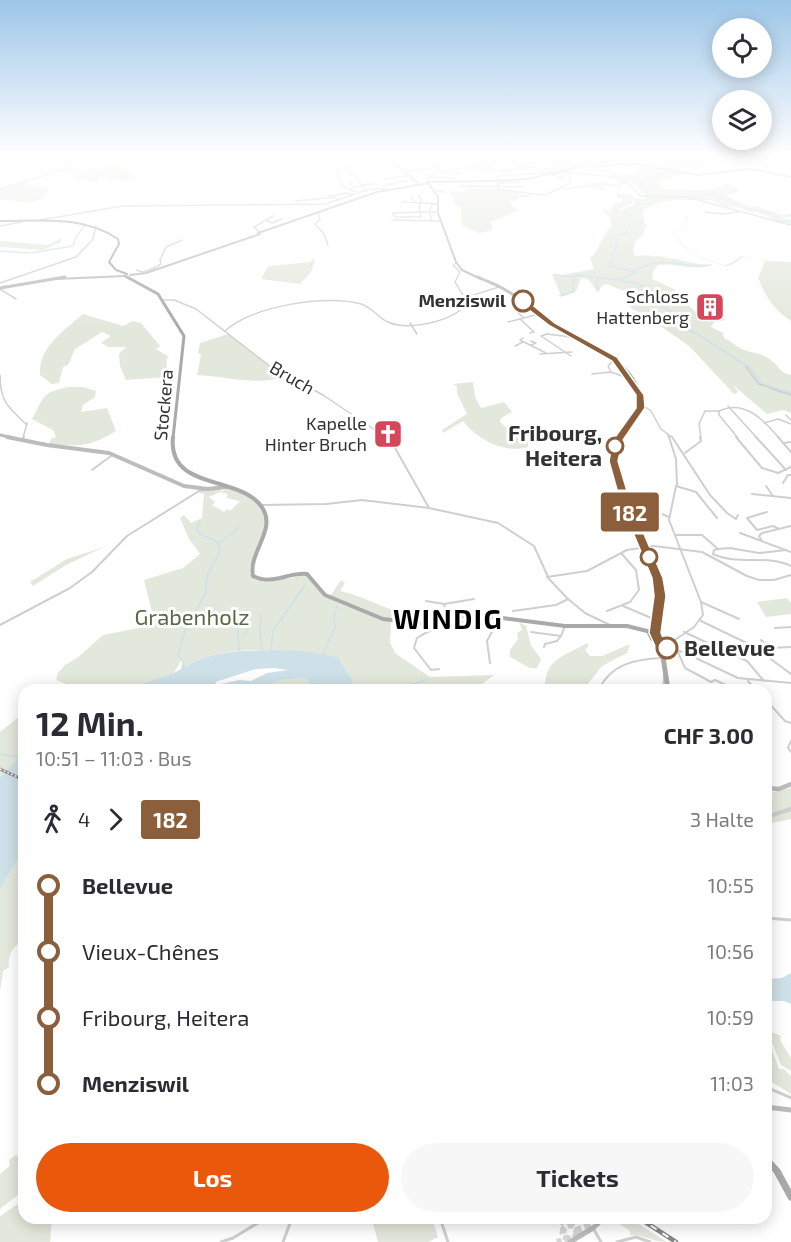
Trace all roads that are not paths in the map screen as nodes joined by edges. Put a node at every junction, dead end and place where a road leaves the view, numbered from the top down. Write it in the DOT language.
graph roads {
  1 [pos="87,212"];
  2 [pos="319,212"];
  3 [pos="419,212"];
  4 [pos="429,212"];
  5 [pos="438,212"];
  6 [pos="705,212"];
  7 [pos="737,212"];
  8 [pos="741,213"];
  9 [pos="273,216"];
  10 [pos="421,217"];
  11 [pos="282,219"];
  12 [pos="266,220"];
  13 [pos="392,220"];
  14 [pos="0,221"];
  15 [pos="432,221"];
  16 [pos="441,221"];
  17 [pos="21,222"];
  18 [pos="27,222"];
  19 [pos="422,222"];
  20 [pos="791,225"];
  21 [pos="0,226"];
  22 [pos="96,226"];
  23 [pos="260,232"];
  24 [pos="182,240"];
  25 [pos="328,245"];
  26 [pos="456,263"];
  27 [pos="155,268"];
  28 [pos="136,270"];
  29 [pos="129,277"];
  30 [pos="0,283"];
  31 [pos="500,286"];
  32 [pos="0,288"];
  33 [pos="464,298"];
  34 [pos="16,299"];
  35 [pos="162,300"];
  36 [pos="519,313"];
  37 [pos="539,314"];
  38 [pos="512,318"];
  39 [pos="524,318"];
  40 [pos="520,320"];
  41 [pos="516,321"];
  42 [pos="508,322"];
  43 [pos="410,323"];
  44 [pos="224,330"];
  45 [pos="530,333"];
  46 [pos="417,334"];
  47 [pos="568,334"];
  48 [pos="564,336"];
  49 [pos="523,340"];
  50 [pos="531,340"];
  51 [pos="515,345"];
  52 [pos="532,346"];
  53 [pos="544,348"];
  54 [pos="528,349"];
  55 [pos="540,350"];
  56 [pos="565,352"];
  57 [pos="572,352"];
  58 [pos="546,353"];
  59 [pos="540,354"];
  60 [pos="571,356"];
  61 [pos="746,367"];
  62 [pos="611,372"];
  63 [pos="592,374"];
  64 [pos="0,375"];
  65 [pos="630,379"];
  66 [pos="791,395"];
  67 [pos="641,401"];
  68 [pos="728,406"];
  69 [pos="719,411"];
  70 [pos="786,415"];
  71 [pos="791,420"];
  72 [pos="764,423"];
  73 [pos="27,424"];
  74 [pos="791,424"];
  75 [pos="666,433"];
  76 [pos="0,435"];
  77 [pos="23,439"];
  78 [pos="791,442"];
  79 [pos="784,443"];
  80 [pos="791,452"];
  81 [pos="685,453"];
  82 [pos="113,454"];
  83 [pos="791,467"];
  84 [pos="92,470"];
  85 [pos="786,470"];
  86 [pos="791,476"];
  87 [pos="783,483"];
  88 [pos="677,485"];
  89 [pos="766,486"];
  90 [pos="222,487"];
  91 [pos="752,494"];
  92 [pos="772,496"];
  93 [pos="791,498"];
  94 [pos="646,500"];
  95 [pos="261,505"];
  96 [pos="425,506"];
  97 [pos="767,512"];
  98 [pos="738,515"];
  99 [pos="669,517"];
  100 [pos="717,518"];
  101 [pos="791,526"];
  102 [pos="779,529"];
  103 [pos="740,533"];
  104 [pos="675,535"];
  105 [pos="762,541"];
  106 [pos="645,548"];
  107 [pos="680,548"];
  108 [pos="718,549"];
  109 [pos="786,550"];
  110 [pos="621,552"];
  111 [pos="791,552"];
  112 [pos="791,566"];
  113 [pos="791,575"];
  114 [pos="547,577"];
  115 [pos="474,599"];
  116 [pos="568,599"];
  117 [pos="426,601"];
  118 [pos="701,602"];
  119 [pos="444,604"];
  120 [pos="621,605"];
  121 [pos="513,610"];
  122 [pos="608,611"];
  123 [pos="739,619"];
  124 [pos="656,620"];
  125 [pos="449,621"];
  126 [pos="700,621"];
  127 [pos="0,625"];
  128 [pos="565,626"];
  129 [pos="612,626"];
  130 [pos="791,627"];
  131 [pos="775,628"];
  132 [pos="531,632"];
  133 [pos="684,632"];
  134 [pos="653,635"];
  135 [pos="561,636"];
  136 [pos="761,640"];
  137 [pos="665,646"];
  138 [pos="544,647"];
  139 [pos="791,648"];
  140 [pos="677,650"];
  141 [pos="662,658"];
  142 [pos="490,663"];
  143 [pos="439,669"];
  144 [pos="666,674"];
  145 [pos="791,674"];
  146 [pos="747,680"];
  147 [pos="764,681"];
  148 [pos="791,683"];
  149 [pos="602,684"];
  150 [pos="663,684"];
  151 [pos="668,684"];
  152 [pos="722,684"];
  153 [pos="751,684"];
  154 [pos="772,707"];
  155 [pos="791,723"];
  156 [pos="791,741"];
  157 [pos="791,752"];
  158 [pos="791,784"];
  159 [pos="772,788"];
  160 [pos="791,809"];
  161 [pos="772,815"];
  162 [pos="772,918"];
  163 [pos="791,920"];
  164 [pos="772,1090"];
  165 [pos="791,1098"];
  166 [pos="772,1108"];
  167 [pos="791,1110"];
  168 [pos="772,1166"];
  169 [pos="791,1197"];
  170 [pos="256,1224"];
  171 [pos="290,1224"];
  172 [pos="442,1224"];
  173 [pos="597,1224"];
  174 [pos="593,1228"];
  175 [pos="220,1242"];
  176 [pos="283,1242"];
  177 [pos="448,1242"];
  178 [pos="570,1242"];
  179 [pos="601,1242"];
  180 [pos="616,1242"];
  181 [pos="650,1242"];
  1 -- 18 [label="street"];
  2 -- 23 [label="main road"];
  2 -- 25 [label="street"];
  3 -- 4 [label="street"];
  3 -- 10 [label="street"];
  3 -- 10 [label="street"];
  4 -- 5 [label="street"];
  4 -- 15 [label="street"];
  5 -- 16 [label="main road"];
  6 -- 8 [label="street"];
  7 -- 8 [label="street"];
  8 -- 20 [label="street"];
  9 -- 12 [label="street"];
  10 -- 19 [label="street"];
  11 -- 12 [label="street"];
  12 -- 23 [label="street"];
  13 -- 19 [label="street"];
  14 -- 17 [label="main road"];
  15 -- 16 [label="street"];
  15 -- 19 [label="street"];
  16 -- 26 [label="main road"];
  17 -- 18 [label="main road"];
  17 -- 21 [label="street"];
  18 -- 22 [label="main road"];
  22 -- 29 [label="main road"];
  22 -- 30 [label="street"];
  23 -- 27 [label="main road"];
  24 -- 27 [label="street"];
  26 -- 31 [label="main road"];
  26 -- 33 [label="street"];
  27 -- 28 [label="street"];
  27 -- 29 [label="main road"];
  29 -- 32 [label="main road"];
  29 -- 35 [label="main road"];
  31 -- 33 [label="street"];
  31 -- 37 [label="main road"];
  32 -- 34 [label="street"];
  33 -- 43 [label="street"];
  35 -- 44 [label="street, Bruch"];
  35 -- 90 [label="main road, Stockera"];
  36 -- 39 [label="street"];
  37 -- 39 [label="street"];
  37 -- 47 [label="main road"];
  38 -- 41 [label="street"];
  39 -- 40 [label="street"];
  40 -- 41 [label="street"];
  40 -- 45 [label="street"];
  41 -- 42 [label="street"];
  43 -- 44 [label="street"];
  43 -- 46 [label="street"];
  44 -- 96 [label="street, Bruch"];
  47 -- 48 [label="street"];
  47 -- 65 [label="main road"];
  48 -- 56 [label="street"];
  48 -- 62 [label="street"];
  49 -- 51 [label="street"];
  49 -- 52 [label="street"];
  50 -- 52 [label="street"];
  52 -- 54 [label="street"];
  52 -- 55 [label="street"];
  53 -- 55 [label="street"];
  55 -- 58 [label="street"];
  56 -- 57 [label="street"];
  56 -- 58 [label="street"];
  56 -- 60 [label="street"];
  58 -- 59 [label="street"];
  61 -- 66 [label="street"];
  62 -- 63 [label="street"];
  62 -- 65 [label="street"];
  64 -- 73 [label="street"];
  65 -- 67 [label="main road"];
  67 -- 75 [label="street"];
  67 -- 106 [label="main road"];
  68 -- 69 [label="street"];
  68 -- 72 [label="street"];
  68 -- 85 [label="street"];
  69 -- 81 [label="street"];
  69 -- 85 [label="street"];
  70 -- 71 [label="street"];
  72 -- 74 [label="street"];
  72 -- 79 [label="street"];
  73 -- 77 [label="street"];
  75 -- 81 [label="street"];
  75 -- 88 [label="street"];
  76 -- 77 [label="main road"];
  77 -- 82 [label="main road"];
  78 -- 79 [label="street"];
  79 -- 80 [label="street"];
  81 -- 98 [label="street"];
  82 -- 84 [label="street"];
  82 -- 90 [label="main road"];
  83 -- 85 [label="street"];
  86 -- 87 [label="street"];
  88 -- 99 [label="street"];
  88 -- 100 [label="street"];
  89 -- 92 [label="street"];
  90 -- 95 [label="main road, Stockera"];
  90 -- 127 [label="street"];
  91 -- 92 [label="street"];
  92 -- 93 [label="street"];
  94 -- 99 [label="street"];
  95 -- 96 [label="street"];
  95 -- 125 [label="main road"];
  96 -- 114 [label="street"];
  97 -- 102 [label="street"];
  99 -- 104 [label="street"];
  101 -- 102 [label="street"];
  102 -- 105 [label="street"];
  103 -- 105 [label="street"];
  104 -- 107 [label="street"];
  104 -- 108 [label="street"];
  105 -- 109 [label="street"];
  106 -- 107 [label="street"];
  106 -- 110 [label="street"];
  106 -- 124 [label="main road"];
  107 -- 113 [label="street"];
  107 -- 118 [label="street"];
  108 -- 109 [label="street"];
  108 -- 112 [label="street"];
  109 -- 111 [label="street"];
  110 -- 114 [label="street"];
  110 -- 120 [label="street"];
  114 -- 116 [label="street"];
  115 -- 119 [label="street"];
  116 -- 121 [label="street"];
  116 -- 129 [label="street"];
  117 -- 119 [label="street"];
  118 -- 123 [label="street"];
  118 -- 126 [label="street"];
  119 -- 125 [label="street"];
  120 -- 122 [label="street"];
  120 -- 124 [label="street"];
  124 -- 134 [label="main road"];
  125 -- 128 [label="main road"];
  125 -- 142 [label="street"];
  125 -- 143 [label="street"];
  126 -- 133 [label="street"];
  126 -- 145 [label="street"];
  128 -- 129 [label="main road"];
  128 -- 135 [label="street"];
  129 -- 134 [label="main road"];
  130 -- 131 [label="street"];
  132 -- 135 [label="street"];
  133 -- 137 [label="street"];
  133 -- 147 [label="street"];
  134 -- 137 [label="main road"];
  135 -- 138 [label="street"];
  136 -- 139 [label="street"];
  137 -- 140 [label="street"];
  137 -- 140 [label="street"];
  137 -- 141 [label="main road"];
  140 -- 146 [label="street"];
  140 -- 152 [label="street"];
  141 -- 144 [label="main road"];
  141 -- 149 [label="street"];
  144 -- 150 [label="street"];
  144 -- 151 [label="main road"];
  146 -- 147 [label="street"];
  146 -- 153 [label="street"];
  147 -- 148 [label="street"];
  154 -- 155 [label="street"];
  156 -- 157 [label="street"];
  158 -- 159 [label="main road"];
  160 -- 161 [label="street"];
  162 -- 163 [label="street"];
  164 -- 165 [label="street"];
  166 -- 167 [label="main road"];
  168 -- 169 [label="main road"];
  170 -- 175 [label="street"];
  171 -- 176 [label="street"];
  172 -- 177 [label="street"];
  173 -- 174 [label="main road"];
  174 -- 178 [label="main road"];
  174 -- 179 [label="street"];
  180 -- 181 [label="street"];
}
